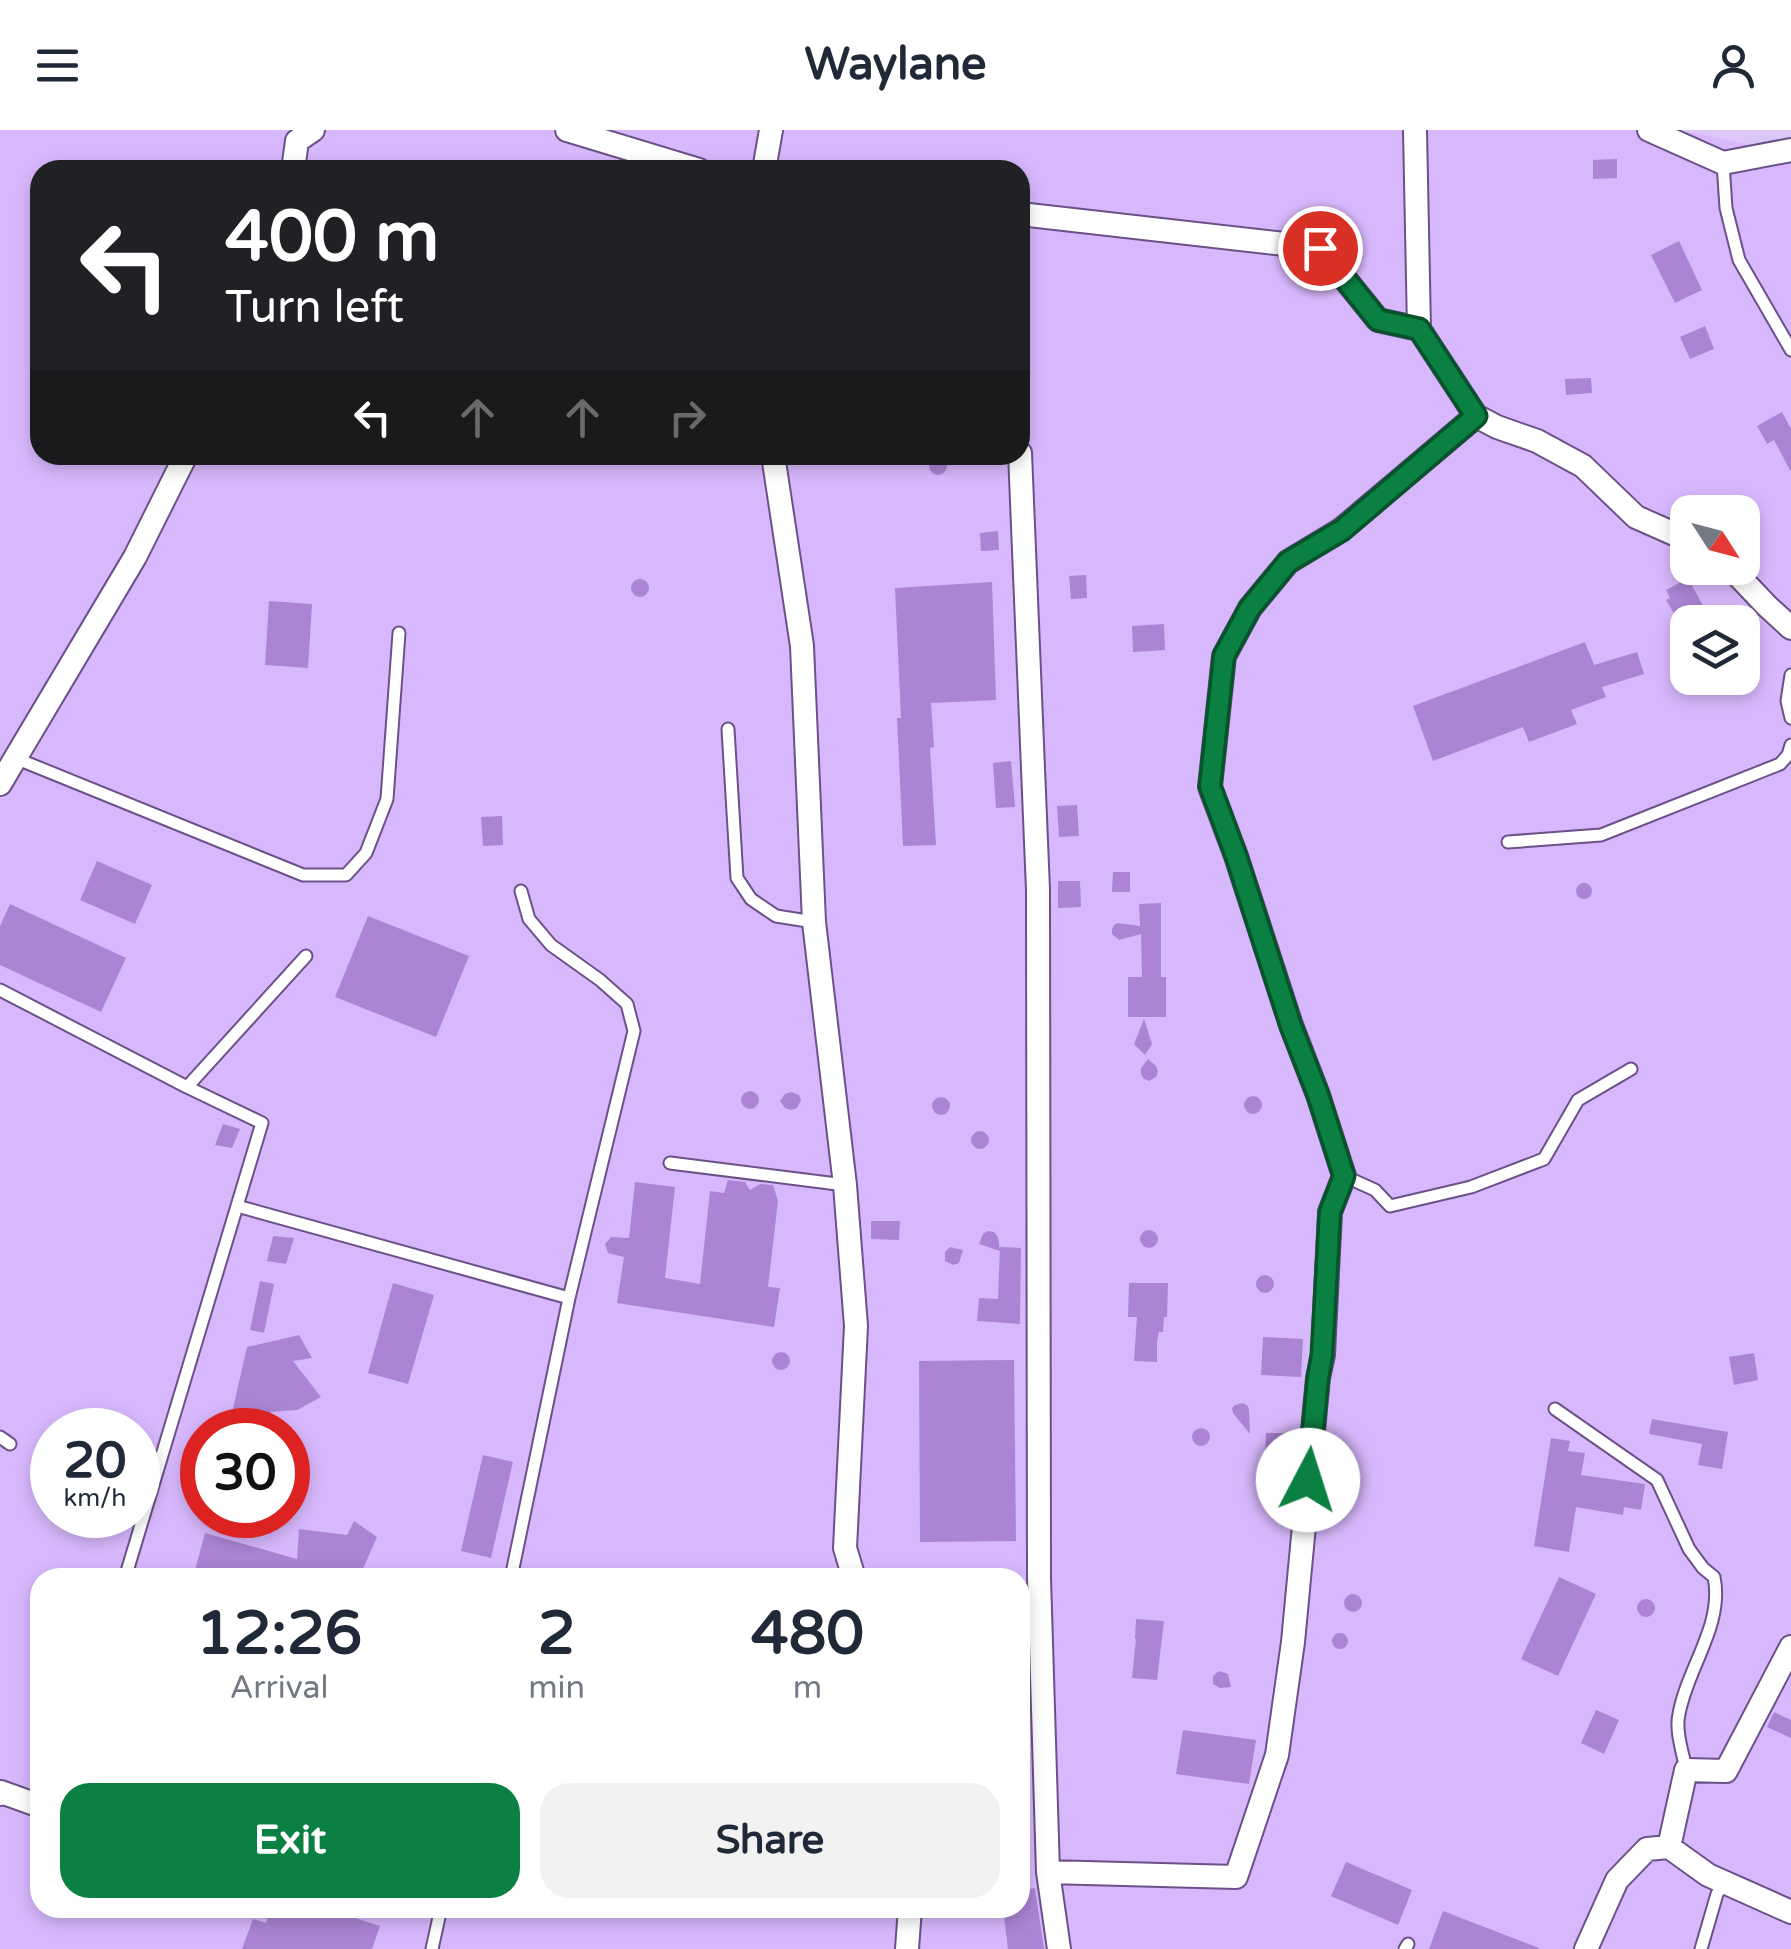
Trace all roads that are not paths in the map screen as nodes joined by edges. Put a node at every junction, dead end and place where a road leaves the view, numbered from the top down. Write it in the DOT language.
graph roads {
  1 [pos="313,130"];
  2 [pos="567,130"];
  3 [pos="771,130"];
  4 [pos="1415,130"];
  5 [pos="1649,130"];
  6 [pos="1791,150"];
  7 [pos="294,160"];
  8 [pos="666,160"];
  9 [pos="766,160"];
  10 [pos="1723,163"];
  11 [pos="1030,215"];
  12 [pos="1419,329"];
  13 [pos="1791,350"];
  14 [pos="1476,416"];
  15 [pos="181,465"];
  16 [pos="775,465"];
  17 [pos="1020,465"];
  18 [pos="1670,532"];
  19 [pos="1747,585"];
  20 [pos="1791,628"];
  21 [pos="400,634"];
  22 [pos="1791,675"];
  23 [pos="1791,718"];
  24 [pos="728,729"];
  25 [pos="1791,745"];
  26 [pos="15,758"];
  27 [pos="0,784"];
  28 [pos="1508,842"];
  29 [pos="521,891"];
  30 [pos="814,922"];
  31 [pos="306,956"];
  32 [pos="0,990"];
  33 [pos="1631,1068"];
  34 [pos="186,1087"];
  35 [pos="670,1163"];
  36 [pos="1344,1176"];
  37 [pos="844,1186"];
  38 [pos="237,1206"];
  39 [pos="569,1298"];
  40 [pos="1555,1409"];
  41 [pos="129,1568"];
  42 [pos="513,1568"];
  43 [pos="851,1568"];
  44 [pos="1791,1647"];
  45 [pos="1686,1770"];
  46 [pos="0,1794"];
  47 [pos="30,1802"];
  48 [pos="1670,1847"];
  49 [pos="1048,1872"];
  50 [pos="1724,1882"];
  51 [pos="1791,1912"];
  52 [pos="439,1918"];
  53 [pos="909,1918"];
  54 [pos="432,1949"];
  55 [pos="907,1949"];
  56 [pos="1059,1949"];
  57 [pos="1586,1949"];
  58 [pos="1701,1949"];
  1 -- 7 [label="street"];
  2 -- 8 [label="street"];
  3 -- 9 [label="street"];
  4 -- 12 [label="street"];
  5 -- 10 [label="street"];
  6 -- 10 [label="street"];
  10 -- 13 [label="lane"];
  11 -- 12 [label="street"];
  12 -- 14 [label="street"];
  14 -- 18 [label="street"];
  14 -- 36 [label="street"];
  15 -- 26 [label="street"];
  16 -- 30 [label="street"];
  17 -- 49 [label="street"];
  19 -- 20 [label="street"];
  21 -- 26 [label="lane"];
  22 -- 23 [label="lane"];
  24 -- 30 [label="lane"];
  25 -- 28 [label="lane"];
  26 -- 27 [label="street"];
  29 -- 39 [label="lane"];
  30 -- 37 [label="street"];
  31 -- 34 [label="lane"];
  32 -- 34 [label="lane"];
  33 -- 36 [label="lane"];
  34 -- 38 [label="lane"];
  35 -- 37 [label="lane"];
  36 -- 49 [label="street"];
  37 -- 43 [label="street"];
  38 -- 39 [label="lane"];
  38 -- 41 [label="lane"];
  39 -- 42 [label="lane"];
  40 -- 45 [label="lane"];
  44 -- 45 [label="street"];
  45 -- 48 [label="street"];
  46 -- 47 [label="street"];
  48 -- 50 [label="street"];
  48 -- 57 [label="street"];
  49 -- 56 [label="street"];
  50 -- 51 [label="street"];
  50 -- 58 [label="lane"];
  52 -- 54 [label="lane"];
  53 -- 55 [label="street"];
}
